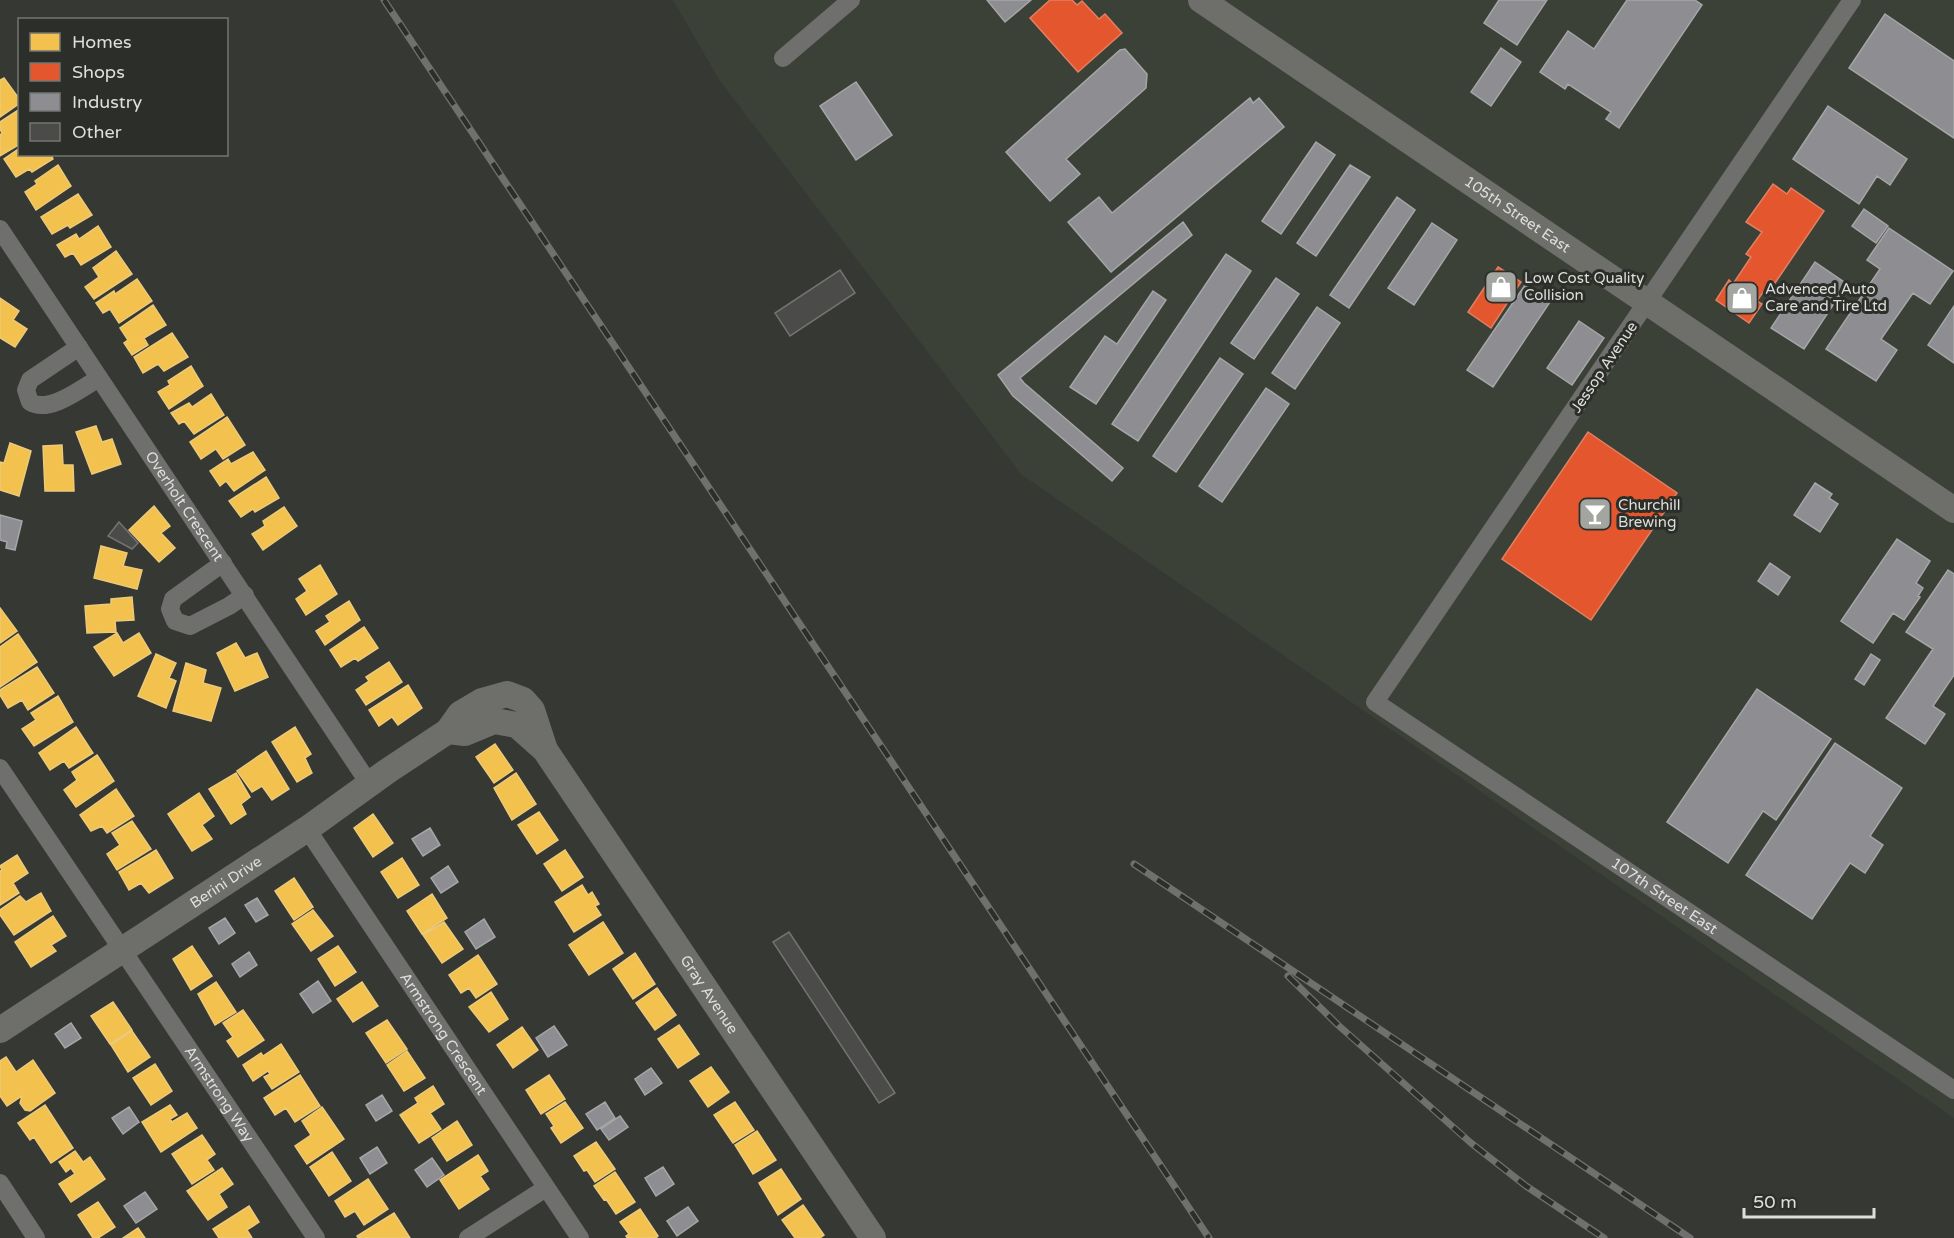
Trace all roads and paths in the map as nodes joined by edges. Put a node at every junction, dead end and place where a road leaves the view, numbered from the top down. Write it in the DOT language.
graph roads {
  1 [pos="850,0"];
  2 [pos="1201,0"];
  3 [pos="1852,0"];
  4 [pos="783,58"];
  5 [pos="0,229"];
  6 [pos="1648,302"];
  7 [pos="79,347"];
  8 [pos="99,378"];
  9 [pos="1954,510"];
  10 [pos="223,563"];
  11 [pos="244,595"];
  12 [pos="1375,702"];
  13 [pos="448,731"];
  14 [pos="0,768"];
  15 [pos="370,784"];
  16 [pos="307,829"];
  17 [pos="121,949"];
  18 [pos="0,1030"];
  19 [pos="1954,1090"];
  20 [pos="0,1183"];
  21 [pos="546,1188"];
  22 [pos="36,1238"];
  23 [pos="316,1238"];
  24 [pos="468,1238"];
  25 [pos="580,1238"];
  26 [pos="873,1238"];
  1 -- 4 [label="street"];
  2 -- 6 [label="street, 105th Street East"];
  3 -- 6 [label="street, Jessop Avenue"];
  5 -- 7 [label="street, Overholt Crescent"];
  6 -- 9 [label="street, 105th Street East"];
  6 -- 12 [label="street, Jessop Avenue"];
  7 -- 8 [label="street, Overholt Crescent"];
  7 -- 8 [label="street"];
  8 -- 10 [label="street, Overholt Crescent"];
  10 -- 11 [label="street, Overholt Crescent"];
  10 -- 11 [label="street"];
  11 -- 15 [label="street, Overholt Crescent"];
  12 -- 19 [label="street, 107th Street East"];
  13 -- 15 [label="street, Berini Drive"];
  13 -- 26 [label="street, Gray Avenue"];
  14 -- 17 [label="street"];
  15 -- 16 [label="street, Berini Drive"];
  16 -- 17 [label="street, Berini Drive"];
  16 -- 21 [label="street, Armstrong Crescent"];
  17 -- 18 [label="street, Berini Drive"];
  17 -- 23 [label="street, Armstrong Way"];
  20 -- 22 [label="street"];
  21 -- 24 [label="street"];
  21 -- 25 [label="street, Armstrong Crescent"];
}
